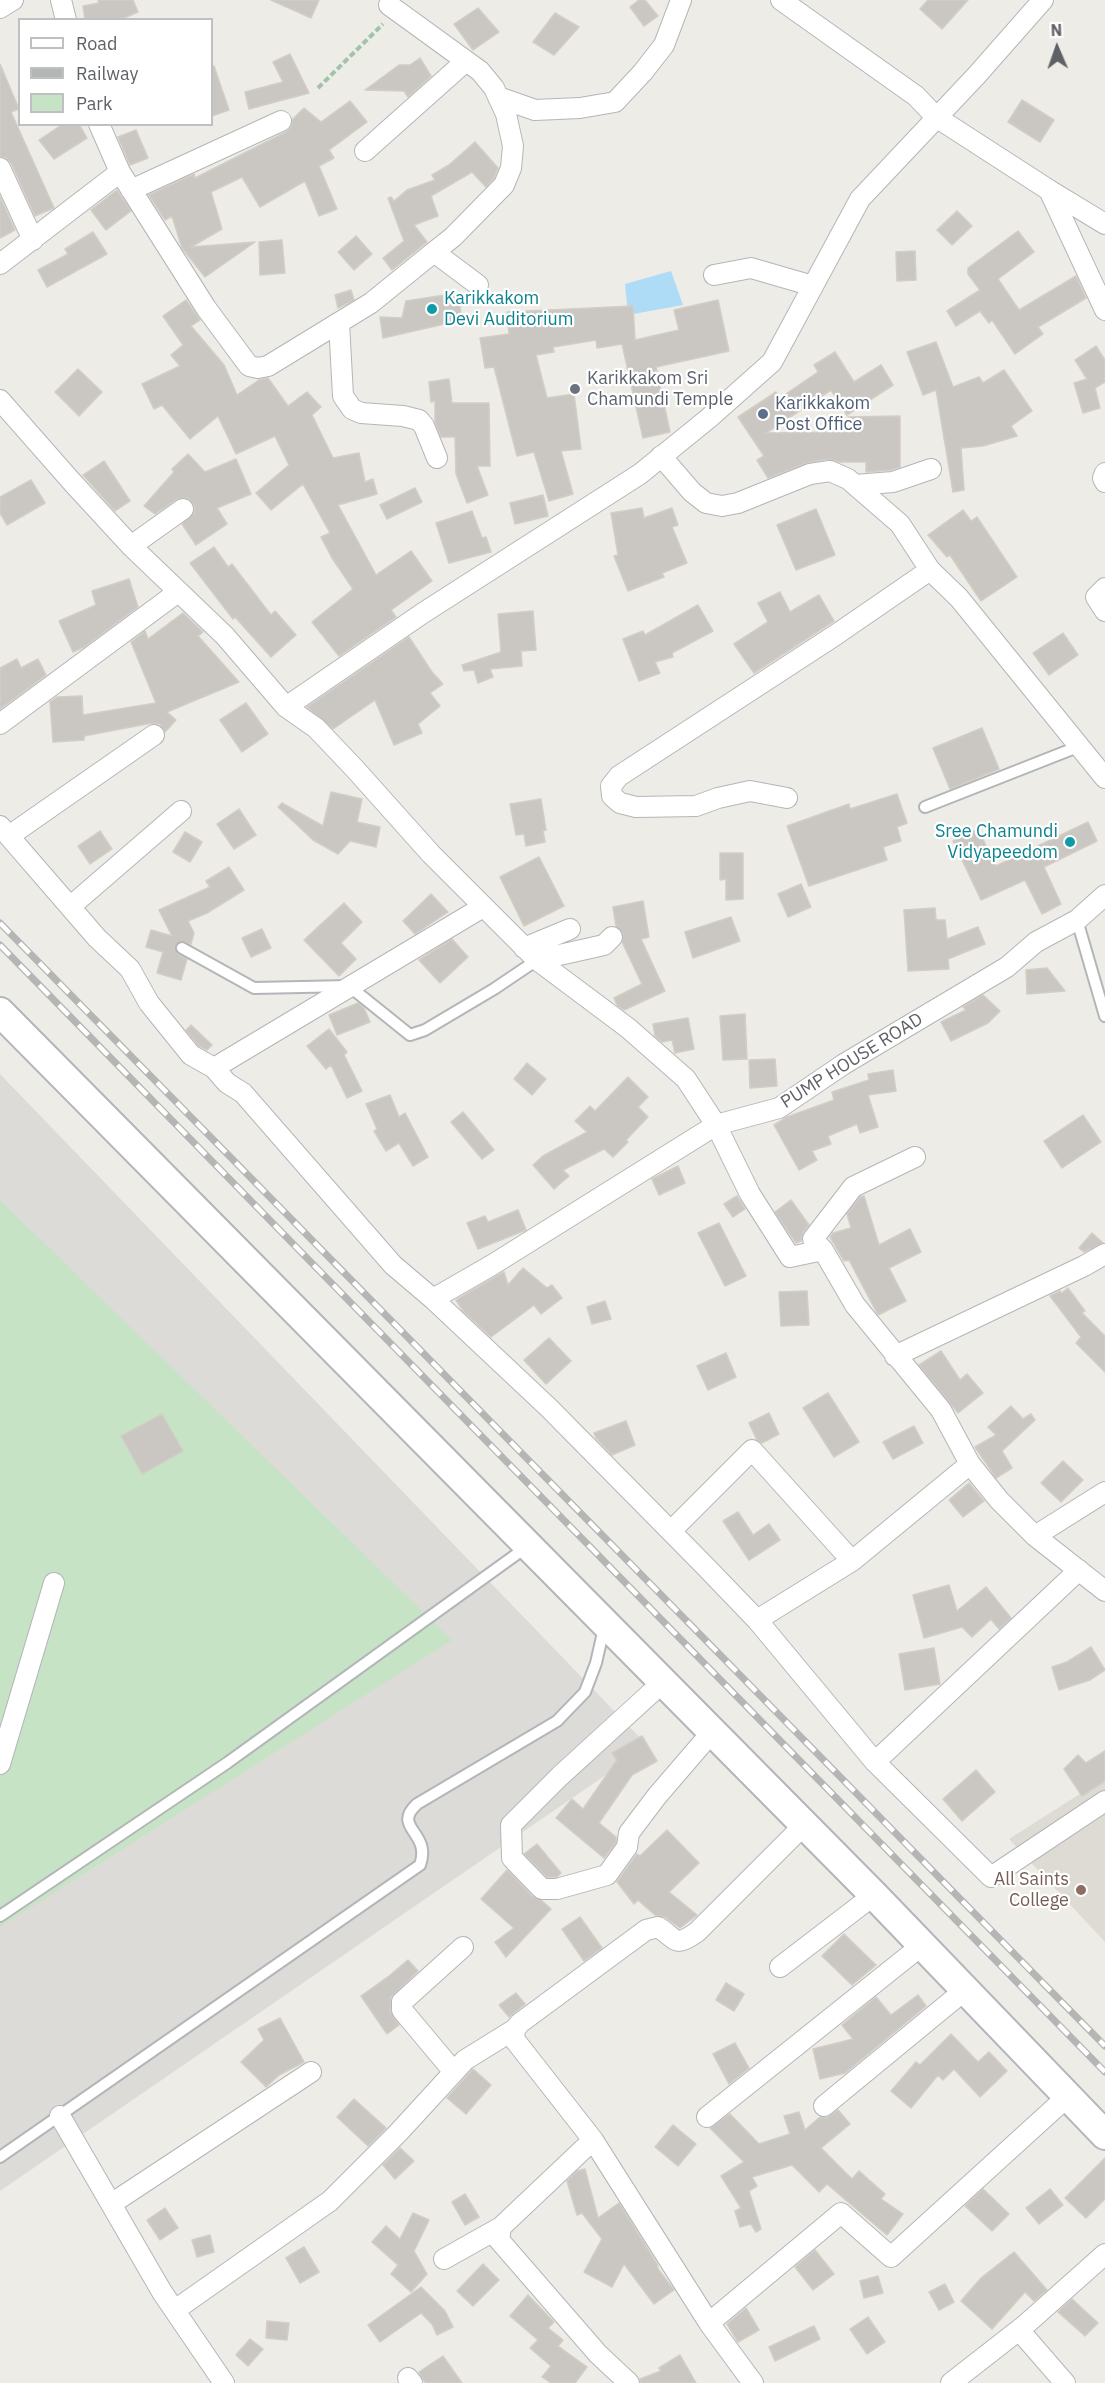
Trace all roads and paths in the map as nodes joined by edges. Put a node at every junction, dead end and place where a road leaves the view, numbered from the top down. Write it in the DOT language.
graph roads {
  1 [pos="13,0"];
  2 [pos="61,0"];
  3 [pos="681,0"];
  4 [pos="781,0"];
  5 [pos="1043,0"];
  6 [pos="390,4"];
  7 [pos="0,8"];
  8 [pos="66,18"];
  9 [pos="466,61"];
  10 [pos="318,88"];
  11 [pos="498,97"];
  12 [pos="936,117"];
  13 [pos="281,121"];
  14 [pos="100,126"];
  15 [pos="365,151"];
  16 [pos="0,168"];
  17 [pos="120,172"];
  18 [pos="131,190"];
  19 [pos="1048,190"];
  20 [pos="1105,224"];
  21 [pos="33,240"];
  22 [pos="434,252"];
  23 [pos="0,264"];
  24 [pos="714,274"];
  25 [pos="478,285"];
  26 [pos="813,286"];
  27 [pos="1105,310"];
  28 [pos="339,323"];
  29 [pos="0,400"];
  30 [pos="661,456"];
  31 [pos="437,458"];
  32 [pos="931,469"];
  33 [pos="1105,473"];
  34 [pos="1105,482"];
  35 [pos="855,485"];
  36 [pos="183,509"];
  37 [pos="131,546"];
  38 [pos="930,570"];
  39 [pos="1105,588"];
  40 [pos="178,592"];
  41 [pos="1105,611"];
  42 [pos="286,707"];
  43 [pos="0,724"];
  44 [pos="154,735"];
  45 [pos="1080,746"];
  46 [pos="1105,777"];
  47 [pos="787,798"];
  48 [pos="925,807"];
  49 [pos="181,811"];
  50 [pos="4,831"];
  51 [pos="1105,895"];
  52 [pos="71,906"];
  53 [pos="483,907"];
  54 [pos="1077,920"];
  55 [pos="570,929"];
  56 [pos="612,936"];
  57 [pos="182,948"];
  58 [pos="530,954"];
  59 [pos="350,986"];
  60 [pos="0,1012"];
  61 [pos="1105,1016"];
  62 [pos="214,1068"];
  63 [pos="716,1125"];
  64 [pos="915,1157"];
  65 [pos="823,1250"];
  66 [pos="1105,1255"];
  67 [pos="433,1299"];
  68 [pos="895,1356"];
  69 [pos="970,1464"];
  70 [pos="1105,1492"];
  71 [pos="671,1532"];
  72 [pos="1035,1536"];
  73 [pos="529,1546"];
  74 [pos="852,1561"];
  75 [pos="1078,1570"];
  76 [pos="54,1583"];
  77 [pos="1105,1591"];
  78 [pos="757,1620"];
  79 [pos="605,1624"];
  80 [pos="663,1682"];
  81 [pos="712,1731"];
  82 [pos="875,1762"];
  83 [pos="0,1764"];
  84 [pos="1105,1801"];
  85 [pos="804,1825"];
  86 [pos="873,1895"];
  87 [pos="0,1916"];
  88 [pos="921,1946"];
  89 [pos="463,1947"];
  90 [pos="780,1967"];
  91 [pos="965,1990"];
  92 [pos="515,2029"];
  93 [pos="311,2072"];
  94 [pos="454,2072"];
  95 [pos="1068,2096"];
  96 [pos="824,2106"];
  97 [pos="60,2116"];
  98 [pos="707,2117"];
  99 [pos="1105,2135"];
  100 [pos="593,2140"];
  101 [pos="0,2157"];
  102 [pos="111,2204"];
  103 [pos="501,2227"];
  104 [pos="1105,2254"];
  105 [pos="444,2259"];
  106 [pos="175,2310"];
  107 [pos="709,2323"];
  108 [pos="1018,2330"];
  109 [pos="224,2383"];
  110 [pos="629,2383"];
  111 [pos="753,2383"];
  112 [pos="951,2383"];
  113 [pos="1065,2383"];
  1 -- 7 [label="street"];
  2 -- 8 [label="street"];
  3 -- 11 [label="street"];
  4 -- 12 [label="street"];
  5 -- 12 [label="street"];
  6 -- 9 [label="street"];
  6 -- 10 [label="path"];
  9 -- 11 [label="street"];
  9 -- 15 [label="street"];
  11 -- 22 [label="street"];
  12 -- 19 [label="street"];
  12 -- 26 [label="street"];
  13 -- 18 [label="street"];
  14 -- 17 [label="street"];
  16 -- 21 [label="street"];
  17 -- 18 [label="street"];
  17 -- 21 [label="street"];
  18 -- 28 [label="street"];
  19 -- 20 [label="street"];
  19 -- 27 [label="street"];
  21 -- 23 [label="street"];
  22 -- 25 [label="street"];
  22 -- 28 [label="street"];
  24 -- 26 [label="street"];
  26 -- 30 [label="street"];
  28 -- 31 [label="street"];
  29 -- 37 [label="street"];
  30 -- 35 [label="street"];
  30 -- 42 [label="street"];
  32 -- 35 [label="street"];
  33 -- 34 [label="street"];
  35 -- 38 [label="street"];
  36 -- 37 [label="street"];
  37 -- 40 [label="street"];
  38 -- 45 [label="street"];
  38 -- 47 [label="street"];
  39 -- 41 [label="street"];
  40 -- 42 [label="street"];
  40 -- 43 [label="street"];
  42 -- 53 [label="street"];
  44 -- 50 [label="street"];
  45 -- 46 [label="street"];
  45 -- 48 [label="lane"];
  49 -- 52 [label="street"];
  50 -- 52 [label="street"];
  51 -- 54 [label="street, PUMP HOUSE ROAD"];
  52 -- 62 [label="street"];
  53 -- 58 [label="street"];
  53 -- 59 [label="street"];
  54 -- 61 [label="lane"];
  54 -- 63 [label="street, PUMP HOUSE ROAD"];
  55 -- 58 [label="street"];
  56 -- 58 [label="street"];
  57 -- 59 [label="lane"];
  58 -- 59 [label="lane"];
  58 -- 63 [label="street"];
  59 -- 62 [label="street"];
  60 -- 73 [label="main road"];
  62 -- 67 [label="street"];
  63 -- 65 [label="street"];
  63 -- 67 [label="street, PUMP HOUSE ROAD"];
  64 -- 65 [label="street"];
  65 -- 68 [label="street"];
  66 -- 68 [label="street"];
  67 -- 71 [label="street"];
  68 -- 69 [label="street"];
  69 -- 72 [label="street"];
  69 -- 74 [label="street"];
  70 -- 72 [label="street"];
  71 -- 74 [label="street"];
  71 -- 78 [label="street"];
  72 -- 75 [label="street"];
  73 -- 79 [label="main road"];
  73 -- 87 [label="lane"];
  74 -- 78 [label="street"];
  75 -- 77 [label="street"];
  75 -- 82 [label="street"];
  76 -- 83 [label="street"];
  78 -- 82 [label="street"];
  79 -- 80 [label="main road"];
  79 -- 97 [label="lane"];
  80 -- 81 [label="main road"];
  80 -- 81 [label="street"];
  81 -- 85 [label="main road"];
  82 -- 84 [label="street"];
  85 -- 86 [label="main road"];
  85 -- 92 [label="street"];
  86 -- 88 [label="main road"];
  86 -- 90 [label="street"];
  88 -- 91 [label="main road"];
  88 -- 98 [label="street"];
  89 -- 94 [label="street"];
  91 -- 95 [label="main road"];
  91 -- 96 [label="street"];
  92 -- 94 [label="street"];
  92 -- 100 [label="street"];
  93 -- 102 [label="street"];
  94 -- 106 [label="street"];
  95 -- 99 [label="main road"];
  95 -- 107 [label="street"];
  97 -- 101 [label="lane"];
  97 -- 102 [label="street"];
  100 -- 103 [label="street"];
  100 -- 107 [label="street"];
  102 -- 106 [label="street"];
  103 -- 105 [label="street"];
  103 -- 110 [label="street"];
  104 -- 108 [label="street"];
  106 -- 109 [label="street"];
  107 -- 111 [label="street"];
  108 -- 112 [label="street"];
  108 -- 113 [label="street"];
}
